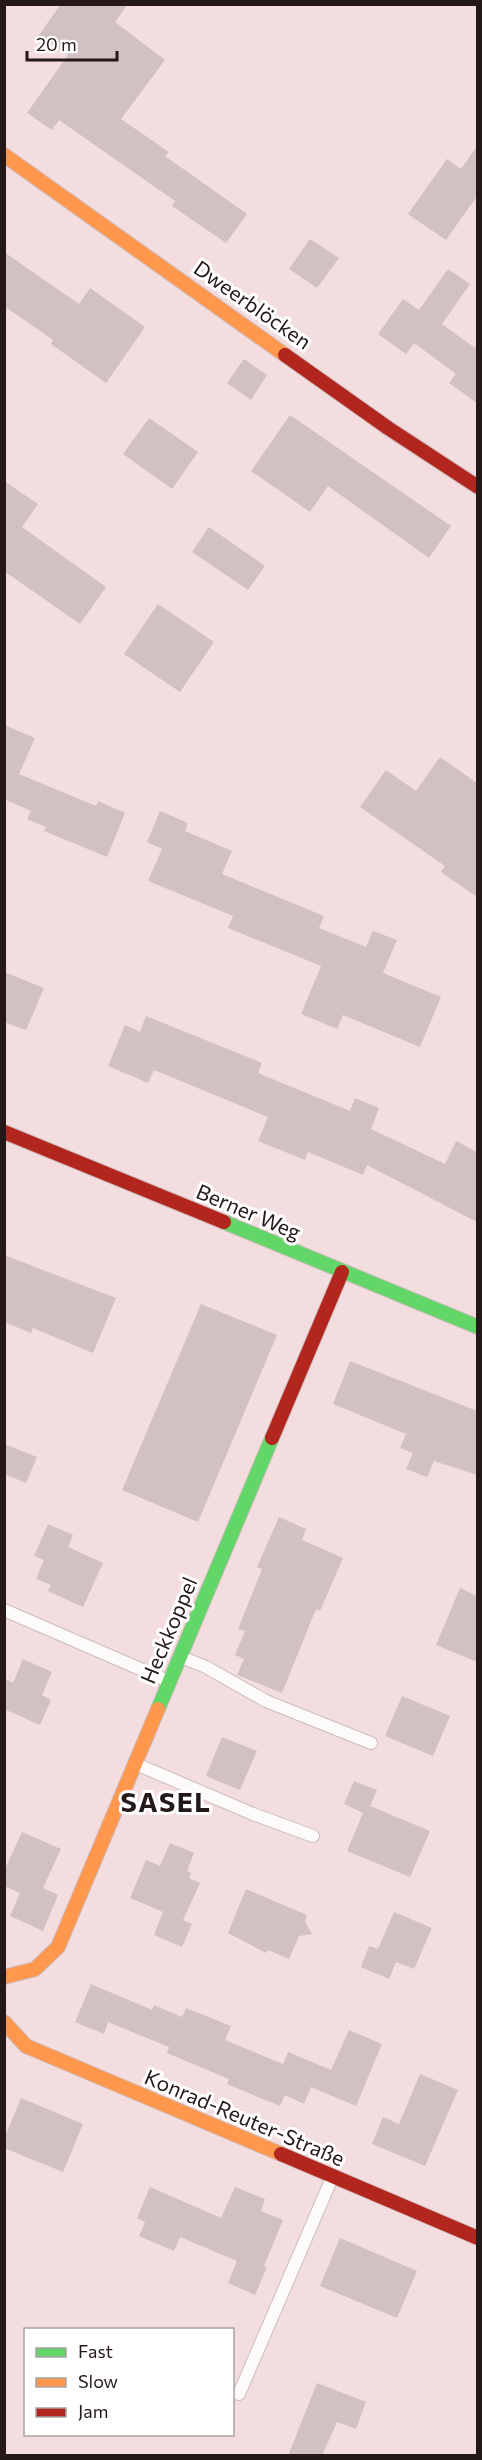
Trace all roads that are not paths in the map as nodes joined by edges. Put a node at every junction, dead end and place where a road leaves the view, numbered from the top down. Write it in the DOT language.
graph roads {
  1 [pos="4,155"];
  2 [pos="477,487"];
  3 [pos="4,1132"];
  4 [pos="342,1272"];
  5 [pos="477,1327"];
  6 [pos="4,1610"];
  7 [pos="180,1656"];
  8 [pos="170,1681"];
  9 [pos="371,1743"];
  10 [pos="135,1763"];
  11 [pos="313,1836"];
  12 [pos="4,1977"];
  13 [pos="4,2022"];
  14 [pos="332,2177"];
  15 [pos="477,2238"];
  16 [pos="239,2394"];
  1 -- 2 [label="street, Dweerblöcken"];
  3 -- 4 [label="street, Berner Weg"];
  4 -- 5 [label="street, Berner Weg"];
  4 -- 7 [label="street, Heckkoppel"];
  6 -- 8 [label="lane"];
  7 -- 8 [label="street, Heckkoppel"];
  7 -- 9 [label="lane"];
  8 -- 10 [label="street, Heckkoppel"];
  10 -- 11 [label="lane"];
  10 -- 12 [label="street, Heckkoppel"];
  13 -- 14 [label="street, Konrad-Reuter-Straße"];
  14 -- 15 [label="street, Konrad-Reuter-Straße"];
  14 -- 16 [label="lane"];
}
